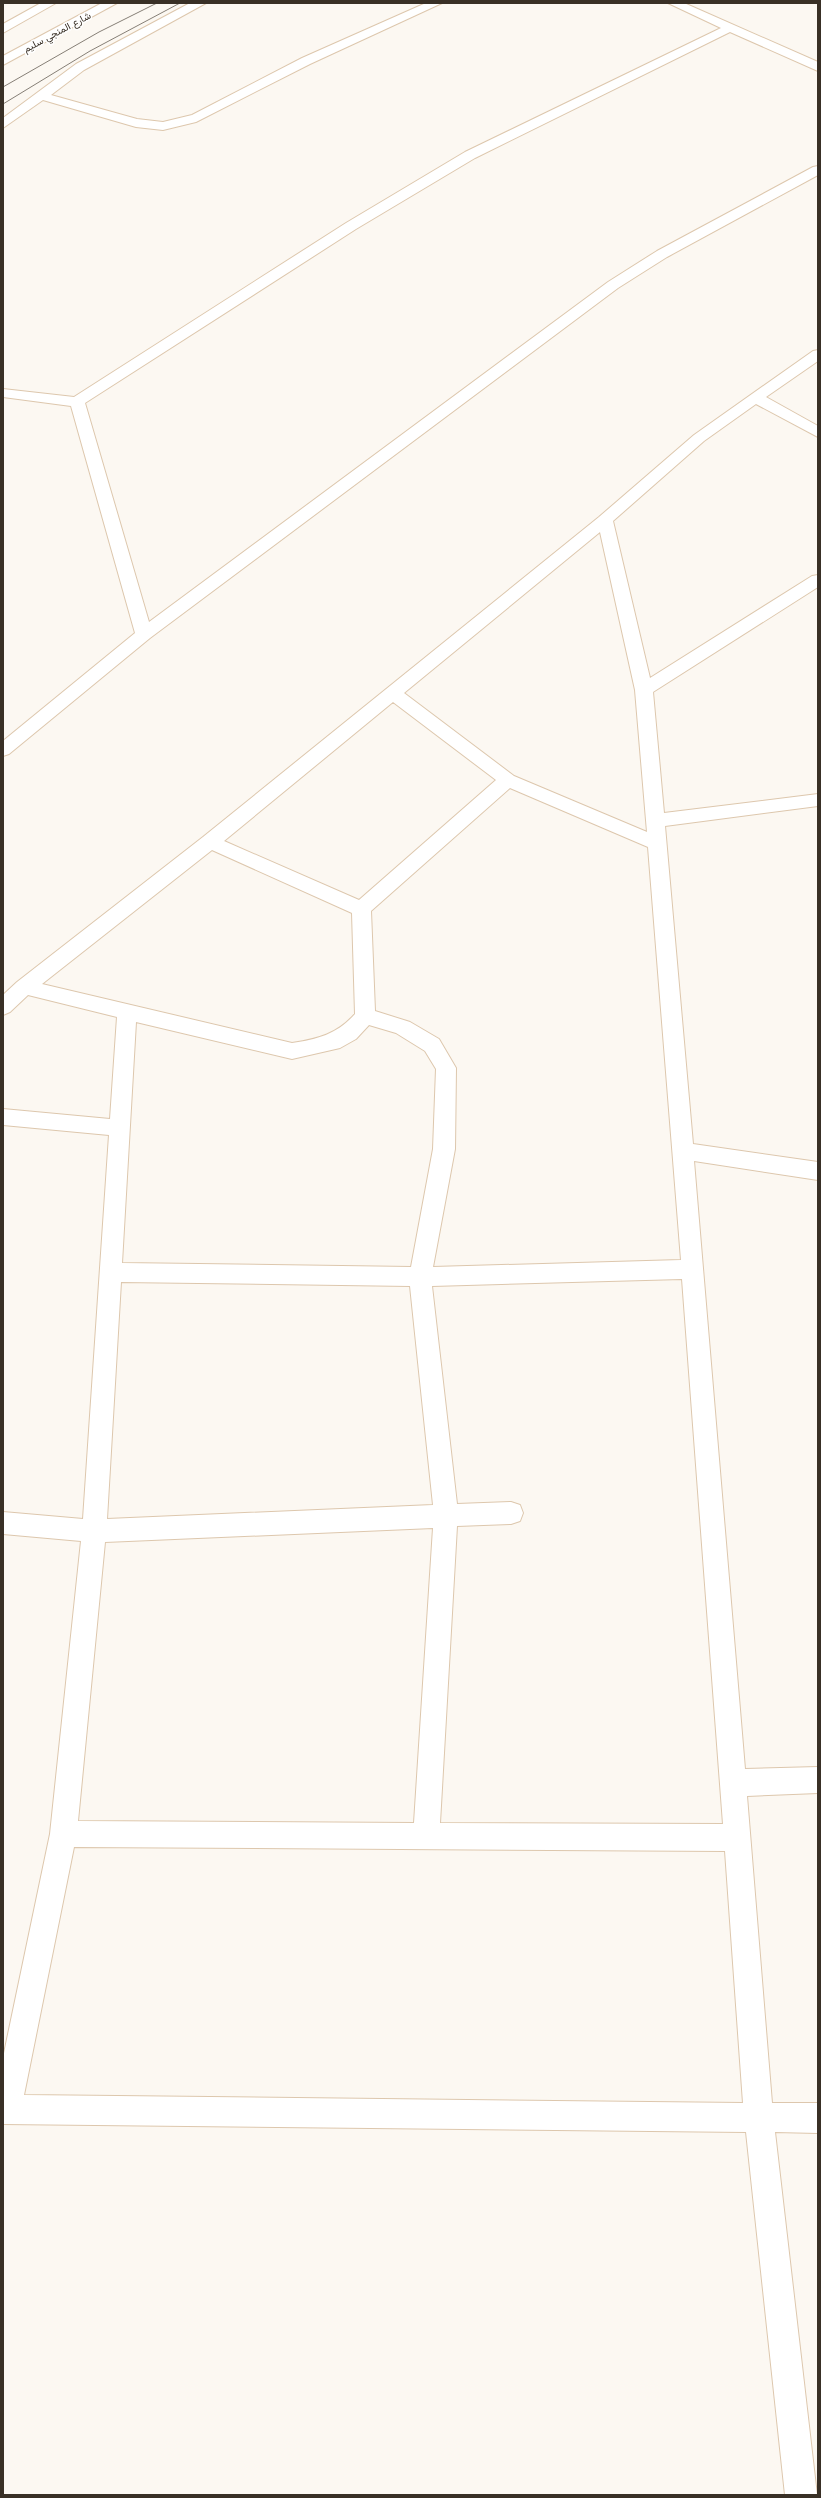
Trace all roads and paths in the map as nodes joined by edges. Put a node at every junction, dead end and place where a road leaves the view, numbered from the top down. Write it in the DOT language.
graph roads {
  1 [pos="50,3"];
  2 [pos="111,3"];
  3 [pos="200,3"];
  4 [pos="436,3"];
  5 [pos="674,3"];
  6 [pos="3,29"];
  7 [pos="728,29"];
  8 [pos="3,61"];
  9 [pos="818,67"];
  10 [pos="42,96"];
  11 [pos="3,124"];
  12 [pos="818,170"];
  13 [pos="818,354"];
  14 [pos="3,393"];
  15 [pos="756,398"];
  16 [pos="77,402"];
  17 [pos="818,432"];
  18 [pos="605,520"];
  19 [pos="818,580"];
  20 [pos="144,634"];
  21 [pos="644,690"];
  22 [pos="392,693"];
  23 [pos="3,750"];
  24 [pos="508,780"];
  25 [pos="818,800"];
  26 [pos="655,832"];
  27 [pos="210,842"];
  28 [pos="360,909"];
  29 [pos="24,987"];
  30 [pos="3,1007"];
  31 [pos="127,1012"];
  32 [pos="365,1016"];
  33 [pos="3,1117"];
  34 [pos="120,1128"];
  35 [pos="683,1151"];
  36 [pos="818,1171"];
  37 [pos="693,1269"];
  38 [pos="110,1272"];
  39 [pos="420,1277"];
  40 [pos="511,1513"];
  41 [pos="446,1516"];
  42 [pos="3,1523"];
  43 [pos="94,1531"];
  44 [pos="818,1780"];
  45 [pos="733,1783"];
  46 [pos="62,1834"];
  47 [pos="426,1837"];
  48 [pos="737,1838"];
  49 [pos="5,2109"];
  50 [pos="759,2117"];
  51 [pos="818,2118"];
  52 [pos="801,2495"];
  1 -- 6 [label="street"];
  2 -- 8 [label="street, شارع المنجي سليم"];
  3 -- 10 [label="street"];
  4 -- 10 [label="street"];
  5 -- 7 [label="street"];
  7 -- 9 [label="street"];
  7 -- 16 [label="street"];
  10 -- 11 [label="street"];
  12 -- 20 [label="street"];
  13 -- 15 [label="street"];
  14 -- 16 [label="street"];
  15 -- 17 [label="street"];
  15 -- 18 [label="street"];
  16 -- 20 [label="street"];
  18 -- 21 [label="street"];
  18 -- 22 [label="street"];
  19 -- 21 [label="street"];
  20 -- 23 [label="street"];
  21 -- 26 [label="street"];
  22 -- 24 [label="street"];
  22 -- 27 [label="street"];
  24 -- 26 [label="street"];
  24 -- 28 [label="street"];
  25 -- 26 [label="street"];
  26 -- 35 [label="street"];
  27 -- 28 [label="street"];
  27 -- 29 [label="street"];
  28 -- 32 [label="street"];
  29 -- 30 [label="street"];
  29 -- 31 [label="street"];
  31 -- 32 [label="street"];
  31 -- 34 [label="street"];
  32 -- 39 [label="street"];
  33 -- 34 [label="street"];
  34 -- 38 [label="street"];
  35 -- 36 [label="street"];
  35 -- 37 [label="street"];
  37 -- 39 [label="street"];
  37 -- 45 [label="street"];
  38 -- 39 [label="street"];
  38 -- 43 [label="street"];
  39 -- 41 [label="street"];
  40 -- 41 [label="street"];
  41 -- 43 [label="street"];
  41 -- 47 [label="street"];
  42 -- 43 [label="street"];
  43 -- 46 [label="street"];
  44 -- 45 [label="street"];
  45 -- 48 [label="street"];
  46 -- 47 [label="street"];
  46 -- 49 [label="street"];
  47 -- 48 [label="street"];
  48 -- 50 [label="street"];
  49 -- 50 [label="street"];
  50 -- 51 [label="street"];
  50 -- 52 [label="street"];
}
